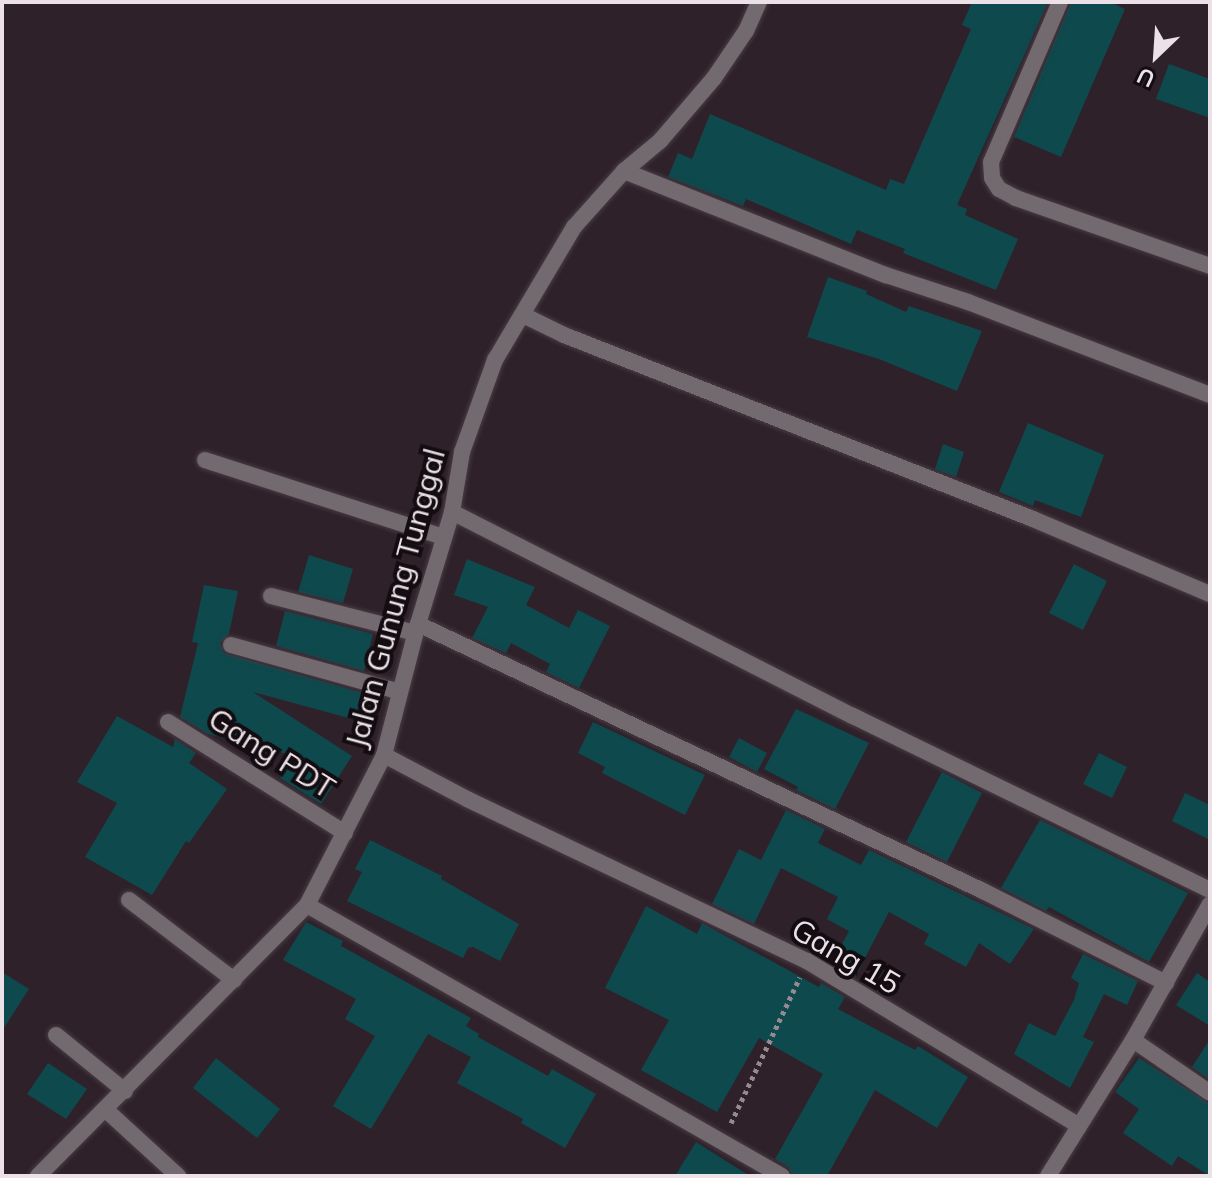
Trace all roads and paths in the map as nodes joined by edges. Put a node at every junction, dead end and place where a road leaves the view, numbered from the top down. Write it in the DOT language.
graph roads {
  1 [pos="759,2"];
  2 [pos="1060,2"];
  3 [pos="624,171"];
  4 [pos="1210,266"];
  5 [pos="523,315"];
  6 [pos="1210,395"];
  7 [pos="205,460"];
  8 [pos="452,512"];
  9 [pos="444,537"];
  10 [pos="1210,594"];
  11 [pos="271,596"];
  12 [pos="416,628"];
  13 [pos="231,645"];
  14 [pos="400,692"];
  15 [pos="168,722"];
  16 [pos="384,755"];
  17 [pos="345,833"];
  18 [pos="1210,890"];
  19 [pos="129,900"];
  20 [pos="1210,904"];
  21 [pos="307,905"];
  22 [pos="807,961"];
  23 [pos="234,980"];
  24 [pos="1166,983"];
  25 [pos="56,1035"];
  26 [pos="1133,1040"];
  27 [pos="125,1091"];
  28 [pos="1210,1093"];
  29 [pos="106,1110"];
  30 [pos="1079,1126"];
  31 [pos="722,1141"];
  32 [pos="38,1176"];
  33 [pos="178,1176"];
  34 [pos="782,1176"];
  35 [pos="1048,1176"];
  1 -- 3 [label="street, Jalan Gunung Tunggal"];
  2 -- 4 [label="street"];
  3 -- 5 [label="street, Jalan Gunung Tunggal"];
  3 -- 6 [label="street"];
  5 -- 8 [label="street, Jalan Gunung Tunggal"];
  5 -- 10 [label="street"];
  7 -- 9 [label="street"];
  8 -- 9 [label="street, Jalan Gunung Tunggal"];
  8 -- 18 [label="street"];
  9 -- 12 [label="street, Jalan Gunung Tunggal"];
  11 -- 12 [label="street"];
  12 -- 14 [label="street, Jalan Gunung Tunggal"];
  12 -- 24 [label="street"];
  13 -- 14 [label="street"];
  14 -- 16 [label="street, Jalan Gunung Tunggal"];
  15 -- 17 [label="street, Gang PDT"];
  16 -- 17 [label="street, Jalan Gunung Tunggal"];
  16 -- 22 [label="street, Gang 15"];
  17 -- 21 [label="street, Jalan Gunung Tunggal"];
  19 -- 23 [label="street"];
  20 -- 24 [label="street"];
  21 -- 23 [label="street, Jalan Gunung Tunggal"];
  21 -- 31 [label="street"];
  22 -- 30 [label="street, Gang 15"];
  22 -- 31 [label="path"];
  23 -- 27 [label="street, Jalan Gunung Tunggal"];
  24 -- 26 [label="street"];
  25 -- 27 [label="street"];
  26 -- 28 [label="street"];
  26 -- 30 [label="street"];
  27 -- 29 [label="street, Jalan Gunung Tunggal"];
  29 -- 32 [label="street, Jalan Gunung Tunggal"];
  29 -- 33 [label="street"];
  30 -- 35 [label="street"];
  31 -- 34 [label="street"];
}
